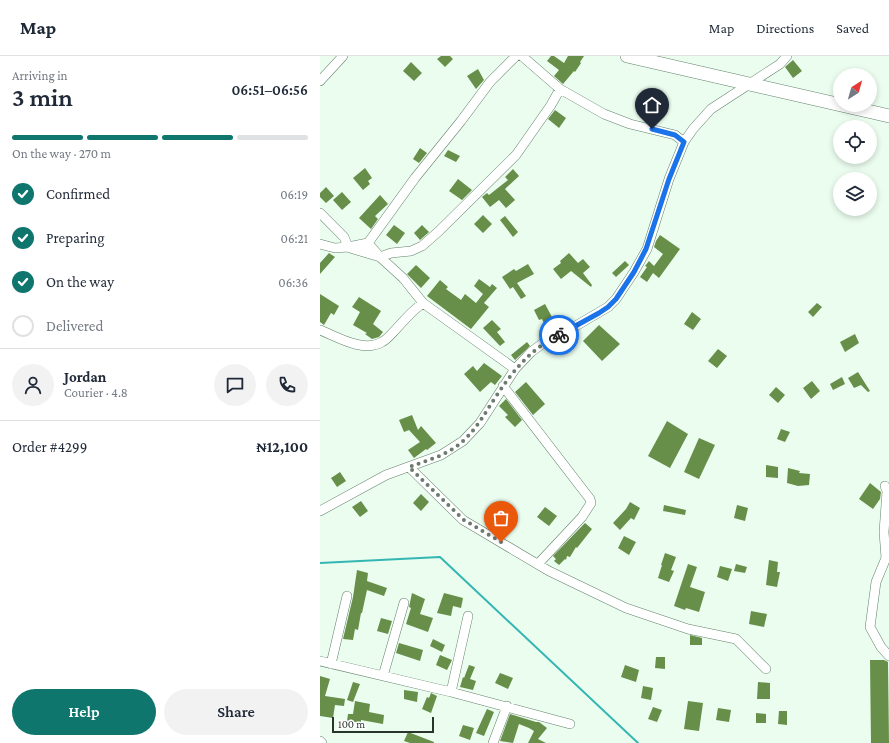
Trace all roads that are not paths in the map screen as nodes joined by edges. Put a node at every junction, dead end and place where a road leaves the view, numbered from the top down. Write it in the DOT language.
graph roads {
  1 [pos="343,56"];
  2 [pos="516,56"];
  3 [pos="522,56"];
  4 [pos="627,56"];
  5 [pos="787,56"];
  6 [pos="320,80"];
  7 [pos="560,89"];
  8 [pos="889,116"];
  9 [pos="684,142"];
  10 [pos="320,213"];
  11 [pos="368,243"];
  12 [pos="320,244"];
  13 [pos="348,247"];
  14 [pos="380,256"];
  15 [pos="423,303"];
  16 [pos="320,330"];
  17 [pos="515,369"];
  18 [pos="503,386"];
  19 [pos="409,467"];
  20 [pos="885,486"];
  21 [pos="320,511"];
  22 [pos="888,558"];
  23 [pos="538,564"];
  24 [pos="347,596"];
  25 [pos="404,603"];
  26 [pos="468,616"];
  27 [pos="889,656"];
  28 [pos="320,661"];
  29 [pos="331,664"];
  30 [pos="766,669"];
  31 [pos="383,676"];
  32 [pos="452,692"];
  33 [pos="507,706"];
  34 [pos="570,724"];
  35 [pos="493,743"];
  1 -- 6 [label="street"];
  2 -- 11 [label="street"];
  3 -- 7 [label="street"];
  4 -- 8 [label="highway"];
  5 -- 9 [label="street"];
  7 -- 9 [label="street"];
  7 -- 14 [label="street"];
  9 -- 17 [label="street"];
  10 -- 13 [label="street"];
  11 -- 13 [label="street"];
  11 -- 14 [label="street"];
  12 -- 13 [label="street"];
  13 -- 14 [label="street"];
  14 -- 15 [label="street"];
  15 -- 16 [label="street"];
  15 -- 17 [label="street"];
  17 -- 18 [label="street"];
  18 -- 19 [label="street"];
  18 -- 23 [label="street"];
  19 -- 21 [label="street"];
  19 -- 23 [label="street"];
  20 -- 22 [label="street"];
  22 -- 27 [label="street"];
  23 -- 30 [label="street"];
  24 -- 29 [label="street"];
  25 -- 31 [label="street"];
  26 -- 32 [label="street"];
  28 -- 29 [label="street"];
  29 -- 31 [label="street"];
  31 -- 32 [label="street"];
  32 -- 33 [label="street"];
  33 -- 34 [label="street"];
  33 -- 35 [label="street"];
}
